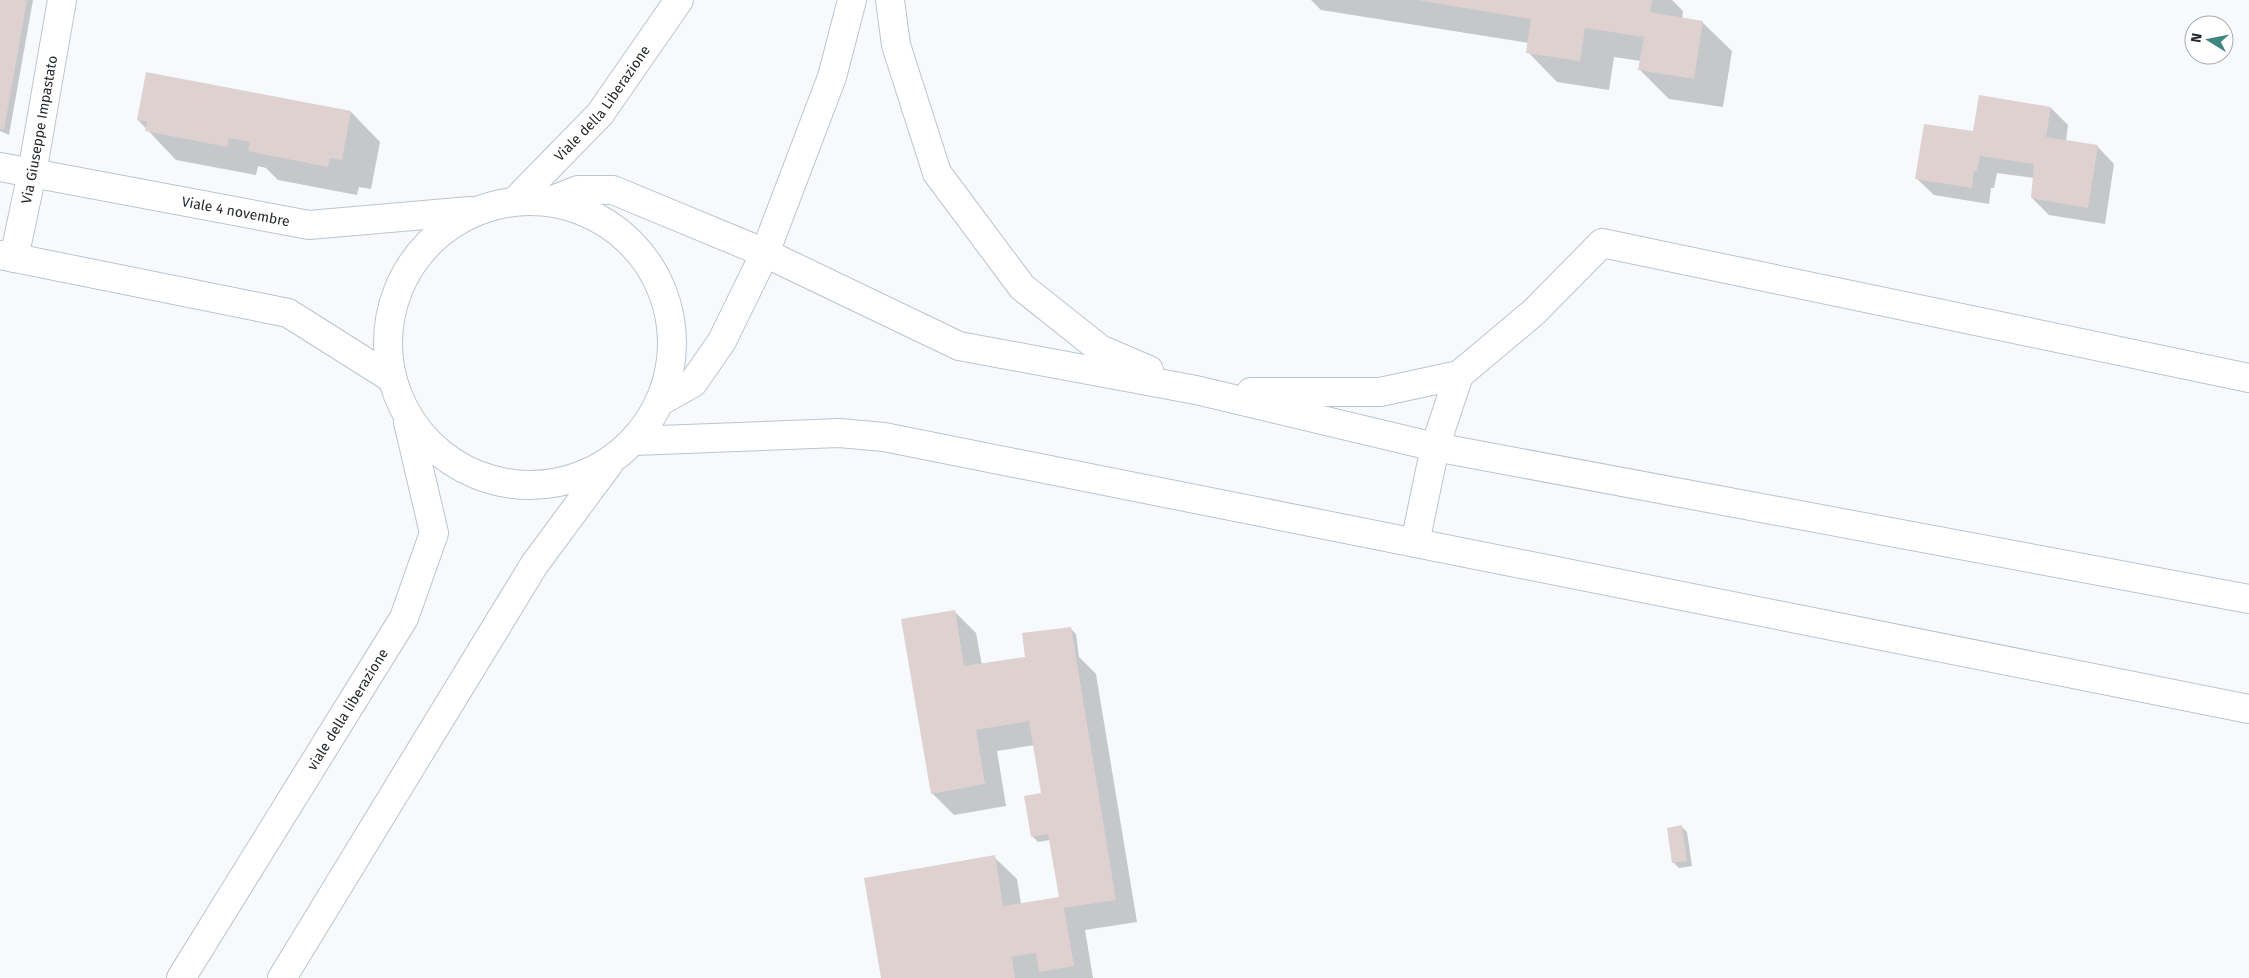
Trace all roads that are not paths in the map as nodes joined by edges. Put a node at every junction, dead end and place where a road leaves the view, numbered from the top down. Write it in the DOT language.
graph roads {
  1 [pos="62,0"];
  2 [pos="679,0"];
  3 [pos="852,0"];
  4 [pos="890,0"];
  5 [pos="0,167"];
  6 [pos="32,173"];
  7 [pos="516,200"];
  8 [pos="550,201"];
  9 [pos="474,211"];
  10 [pos="765,253"];
  11 [pos="7,256"];
  12 [pos="1459,375"];
  13 [pos="391,378"];
  14 [pos="2249,378"];
  15 [pos="1196,390"];
  16 [pos="661,400"];
  17 [pos="407,418"];
  18 [pos="634,442"];
  19 [pos="1435,447"];
  20 [pos="611,462"];
  21 [pos="1415,543"];
  22 [pos="2249,599"];
  23 [pos="2249,709"];
  24 [pos="180,978"];
  25 [pos="282,978"];
  1 -- 6 [label="street, Via Giuseppe Impastato"];
  2 -- 7 [label="street, Viale della Liberazione"];
  3 -- 10 [label="street"];
  4 -- 15 [label="street"];
  5 -- 6 [label="street, Viale 4 novembre"];
  6 -- 9 [label="street, Viale 4 novembre"];
  6 -- 11 [label="street, Via Giuseppe Impastato"];
  7 -- 8 [label="street"];
  7 -- 9 [label="street"];
  8 -- 10 [label="street"];
  8 -- 16 [label="street"];
  9 -- 13 [label="street"];
  10 -- 15 [label="street"];
  10 -- 16 [label="street"];
  11 -- 13 [label="street"];
  12 -- 14 [label="street"];
  12 -- 15 [label="street"];
  12 -- 19 [label="street"];
  13 -- 17 [label="street"];
  15 -- 19 [label="street"];
  16 -- 18 [label="street"];
  17 -- 20 [label="street"];
  17 -- 24 [label="street, viale della liberazione"];
  18 -- 20 [label="street"];
  18 -- 21 [label="street"];
  19 -- 21 [label="street"];
  19 -- 22 [label="street"];
  20 -- 25 [label="street"];
  21 -- 23 [label="street"];
}
